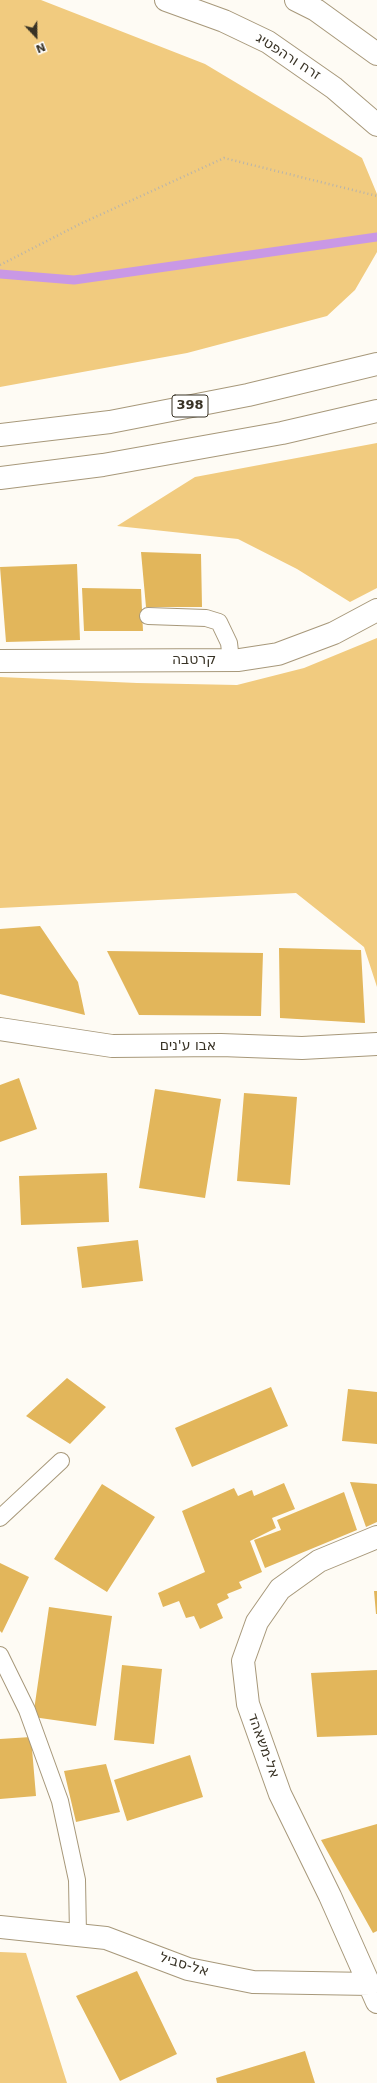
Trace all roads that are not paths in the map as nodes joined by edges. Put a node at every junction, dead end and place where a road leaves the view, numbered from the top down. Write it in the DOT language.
graph roads {
  1 [pos="166,0"];
  2 [pos="296,0"];
  3 [pos="377,54"];
  4 [pos="377,125"];
  5 [pos="377,364"];
  6 [pos="377,411"];
  7 [pos="0,435"];
  8 [pos="0,478"];
  9 [pos="377,610"];
  10 [pos="148,616"];
  11 [pos="231,660"];
  12 [pos="0,661"];
  13 [pos="0,1029"];
  14 [pos="377,1044"];
  15 [pos="61,1461"];
  16 [pos="0,1518"];
  17 [pos="377,1537"];
  18 [pos="0,1655"];
  19 [pos="0,1927"];
  20 [pos="78,1934"];
  21 [pos="374,1993"];
  1 -- 4 [label="street, זרח ורהפטיג"];
  2 -- 3 [label="street"];
  5 -- 7 [label="street, 398"];
  6 -- 8 [label="street"];
  9 -- 11 [label="street, קרטבה"];
  10 -- 11 [label="lane"];
  11 -- 12 [label="street, קרטבה"];
  13 -- 14 [label="street, אבו ע'נים"];
  15 -- 16 [label="lane"];
  17 -- 21 [label="street, אל-משאהד"];
  18 -- 20 [label="lane"];
  19 -- 20 [label="street, אל-סביל"];
  20 -- 21 [label="street, אל-סביל"];
}
